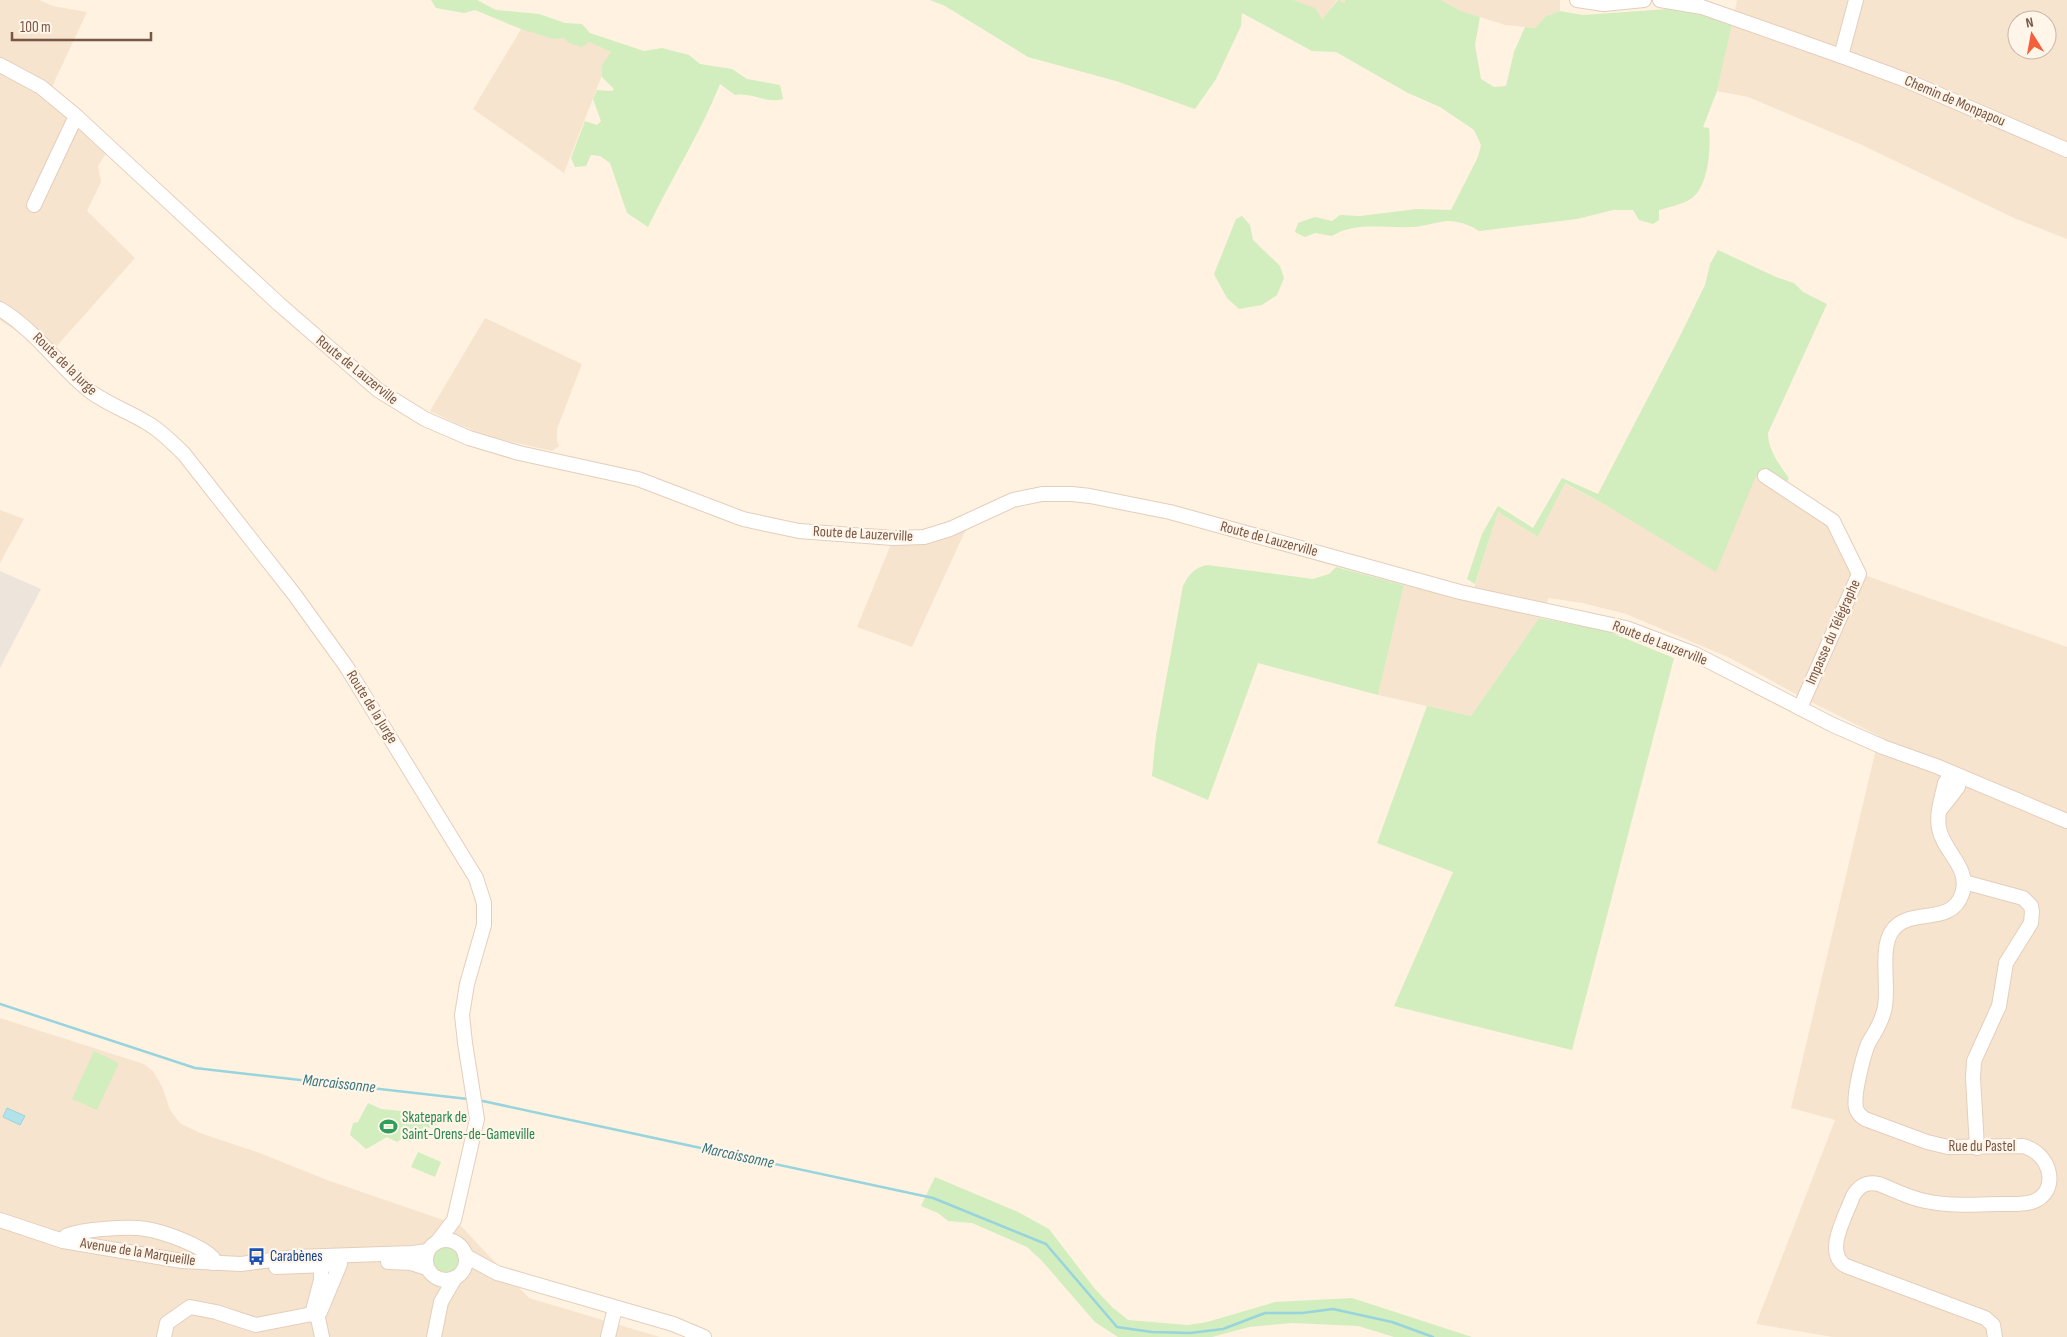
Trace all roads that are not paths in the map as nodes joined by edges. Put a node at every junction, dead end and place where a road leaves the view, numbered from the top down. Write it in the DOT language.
graph roads {
  1 [pos="1577,0"];
  2 [pos="1644,0"];
  3 [pos="1660,0"];
  4 [pos="1856,0"];
  5 [pos="1841,56"];
  6 [pos="0,65"];
  7 [pos="76,116"];
  8 [pos="2067,150"];
  9 [pos="34,205"];
  10 [pos="0,309"];
  11 [pos="1765,476"];
  12 [pos="1800,708"];
  13 [pos="1954,780"];
  14 [pos="2067,821"];
  15 [pos="1964,882"];
  16 [pos="1977,1148"];
  17 [pos="0,1220"];
  18 [pos="454,1220"];
  19 [pos="63,1240"];
  20 [pos="433,1246"];
  21 [pos="462,1250"];
  22 [pos="324,1261"];
  23 [pos="213,1263"];
  24 [pos="340,1264"];
  25 [pos="430,1272"];
  26 [pos="497,1273"];
  27 [pos="458,1277"];
  28 [pos="564,1294"];
  29 [pos="441,1302"];
  30 [pos="614,1312"];
  31 [pos="315,1316"];
  32 [pos="164,1337"];
  33 [pos="322,1337"];
  34 [pos="434,1337"];
  35 [pos="608,1337"];
  36 [pos="705,1337"];
  37 [pos="1995,1337"];
  1 -- 2 [label="street"];
  3 -- 5 [label="street, Chemin de Monpapou"];
  4 -- 5 [label="street"];
  5 -- 8 [label="street, Chemin de Monpapou"];
  6 -- 7 [label="street, Route de Lauzerville"];
  7 -- 9 [label="street"];
  7 -- 12 [label="street, Route de Lauzerville"];
  10 -- 18 [label="street, Route de la Jurge"];
  11 -- 12 [label="street, Impasse du Télégraphe"];
  12 -- 13 [label="street, Route de Lauzerville"];
  13 -- 14 [label="street, Route de Lauzerville"];
  13 -- 15 [label="street"];
  15 -- 16 [label="street"];
  15 -- 16 [label="street, Rue du Pastel"];
  16 -- 37 [label="street, Rue du Pastel"];
  17 -- 19 [label="street, Avenue de la Marqueille"];
  18 -- 20 [label="street, Route de la Jurge"];
  18 -- 21 [label="street, Route de la Jurge"];
  19 -- 23 [label="street, Avenue de la Marqueille"];
  19 -- 23 [label="street, Avenue de la Marqueille"];
  20 -- 21 [label="street"];
  20 -- 22 [label="street, Avenue de la Marqueille"];
  20 -- 25 [label="street"];
  21 -- 26 [label="street"];
  21 -- 27 [label="street"];
  22 -- 23 [label="street, Avenue de la Marqueille"];
  22 -- 24 [label="street, Avenue de la Marqueille"];
  22 -- 31 [label="street"];
  24 -- 25 [label="street, Avenue de la Marqueille"];
  24 -- 31 [label="street"];
  25 -- 27 [label="street"];
  25 -- 29 [label="street"];
  26 -- 27 [label="street"];
  26 -- 28 [label="street"];
  27 -- 29 [label="street"];
  28 -- 30 [label="street"];
  28 -- 36 [label="street"];
  29 -- 34 [label="street"];
  30 -- 35 [label="street"];
  30 -- 36 [label="street"];
  31 -- 32 [label="street"];
  31 -- 33 [label="street"];
}
